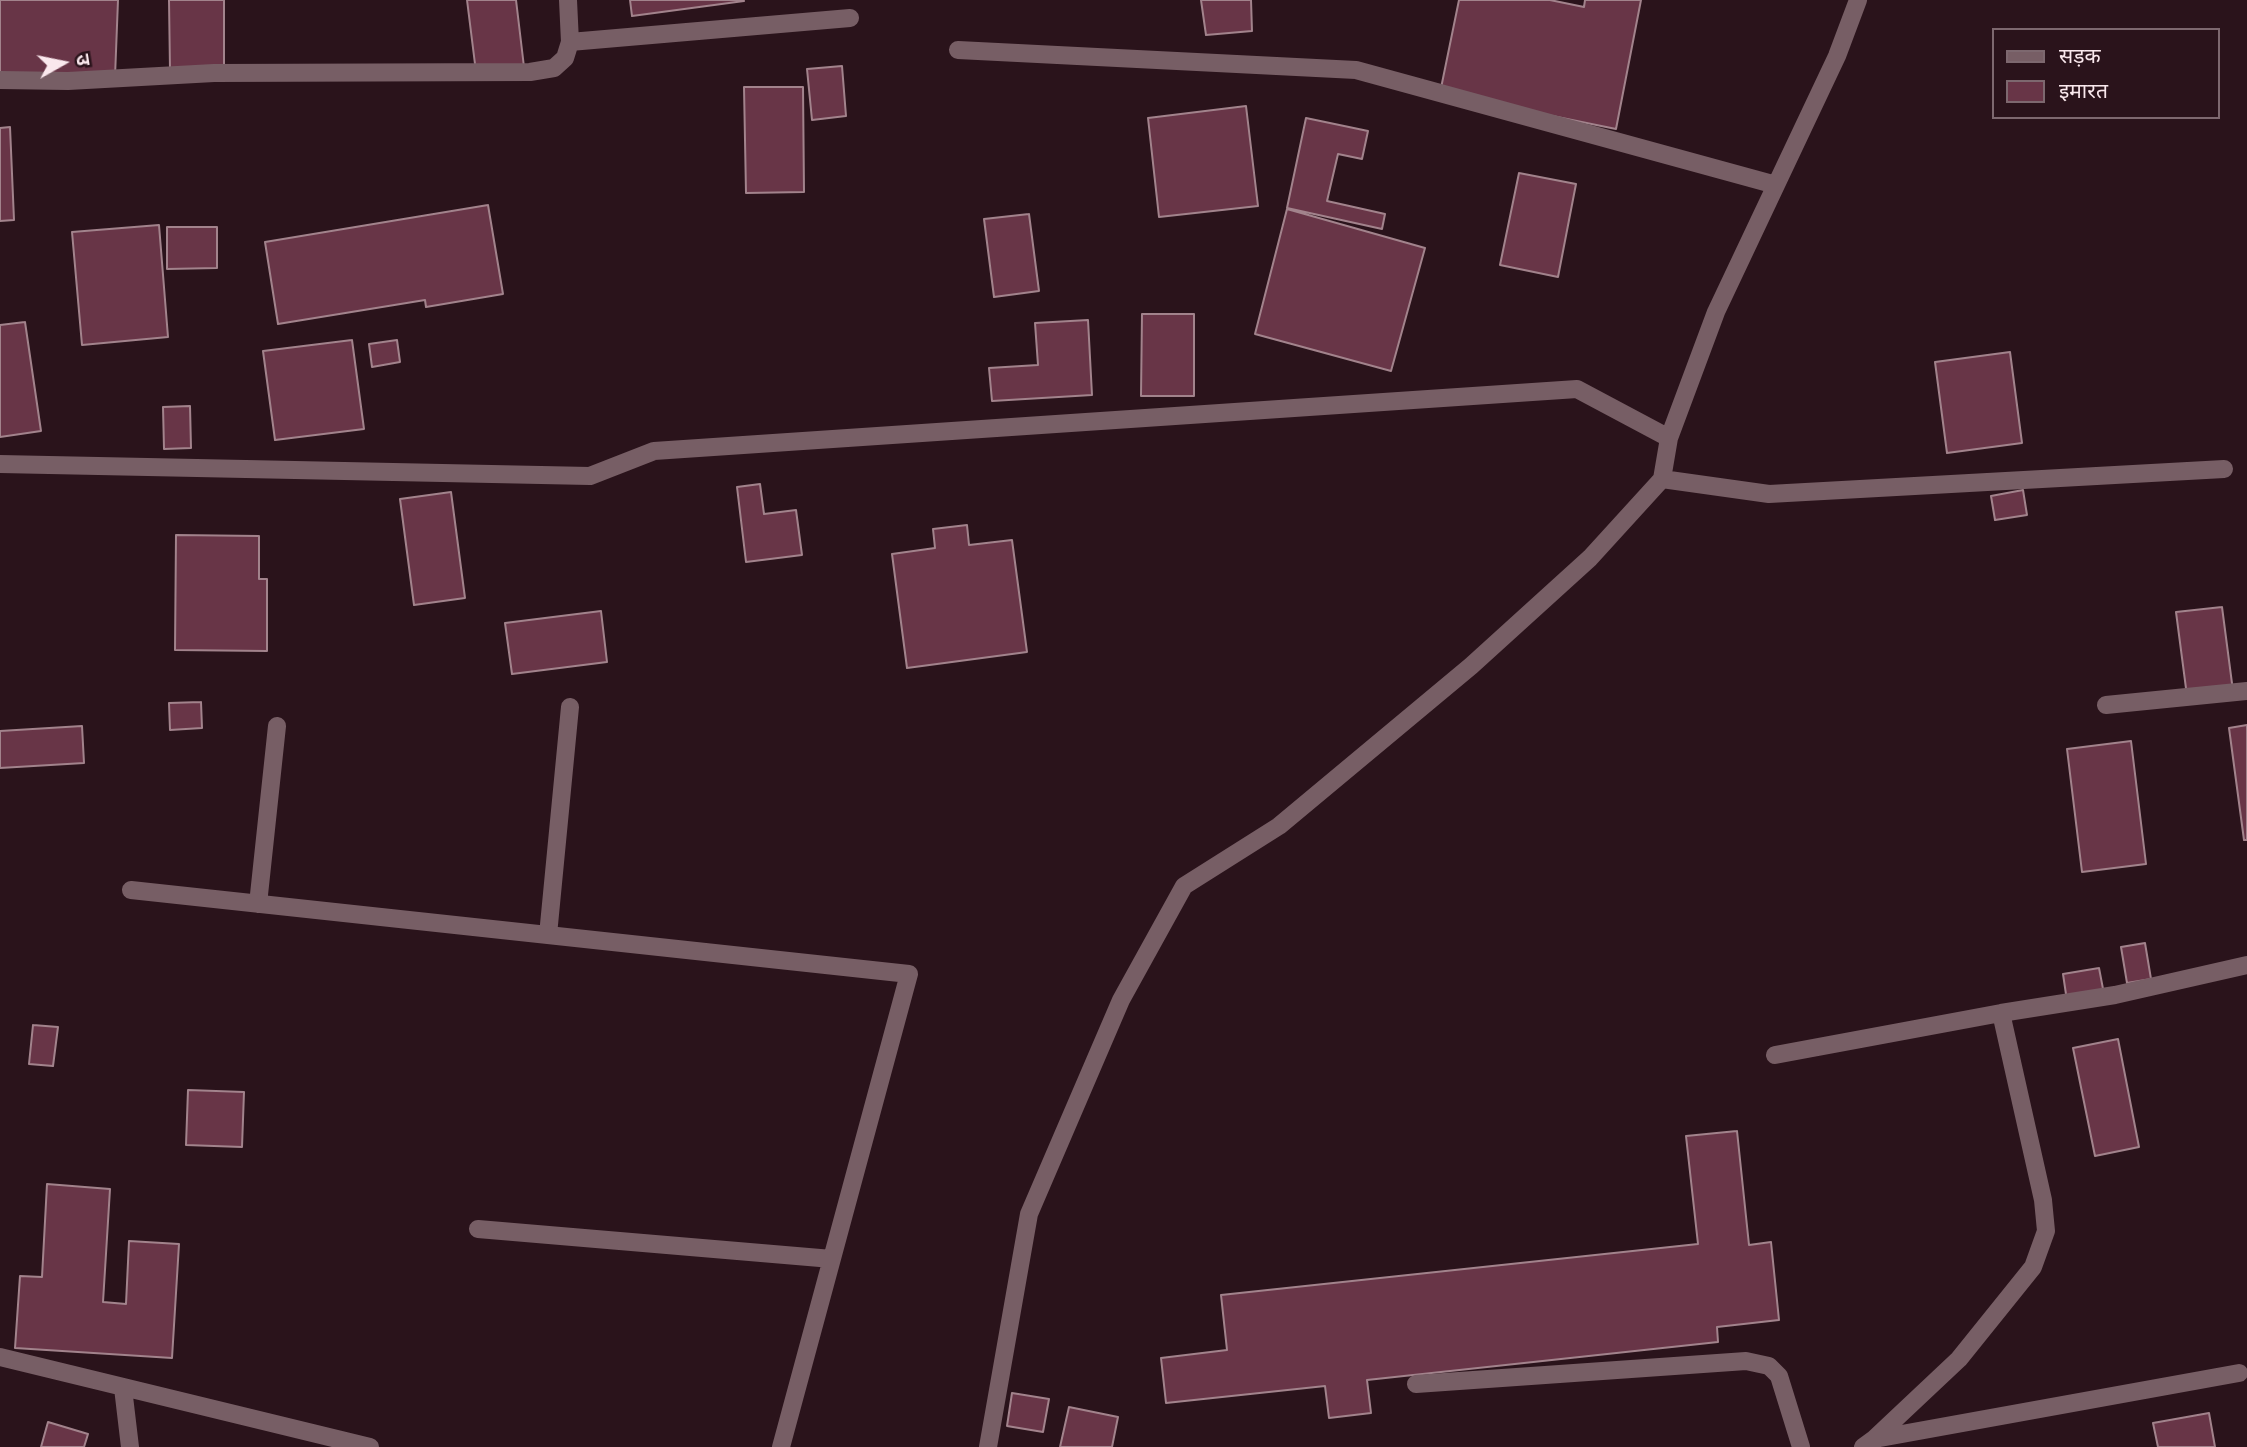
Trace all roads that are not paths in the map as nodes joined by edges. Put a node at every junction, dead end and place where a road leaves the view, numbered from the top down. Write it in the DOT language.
graph roads {
  1 [pos="568,0"];
  2 [pos="1858,0"];
  3 [pos="850,18"];
  4 [pos="570,42"];
  5 [pos="958,50"];
  6 [pos="0,80"];
  7 [pos="1776,185"];
  8 [pos="1669,438"];
  9 [pos="0,464"];
  10 [pos="2224,469"];
  11 [pos="1662,479"];
  12 [pos="2247,691"];
  13 [pos="2106,705"];
  14 [pos="570,707"];
  15 [pos="277,726"];
  16 [pos="131,890"];
  17 [pos="258,904"];
  18 [pos="548,935"];
  19 [pos="2247,965"];
  20 [pos="2001,1013"];
  21 [pos="1775,1055"];
  22 [pos="478,1229"];
  23 [pos="832,1259"];
  24 [pos="0,1357"];
  25 [pos="2239,1373"];
  26 [pos="1416,1384"];
  27 [pos="123,1388"];
  28 [pos="1868,1443"];
  29 [pos="130,1447"];
  30 [pos="370,1447"];
  31 [pos="781,1447"];
  32 [pos="988,1447"];
  33 [pos="1801,1447"];
  1 -- 4 [label="street"];
  2 -- 7 [label="street"];
  3 -- 4 [label="street"];
  4 -- 6 [label="street"];
  5 -- 7 [label="street"];
  7 -- 8 [label="street"];
  8 -- 9 [label="street"];
  8 -- 11 [label="street"];
  10 -- 11 [label="street"];
  11 -- 32 [label="street"];
  12 -- 13 [label="street"];
  14 -- 18 [label="street"];
  15 -- 17 [label="street"];
  16 -- 17 [label="street"];
  17 -- 18 [label="street"];
  18 -- 23 [label="street"];
  19 -- 20 [label="street"];
  20 -- 21 [label="street"];
  20 -- 28 [label="street"];
  22 -- 23 [label="street"];
  23 -- 31 [label="street"];
  24 -- 27 [label="street"];
  25 -- 28 [label="street"];
  26 -- 33 [label="street"];
  27 -- 29 [label="street"];
  27 -- 30 [label="street"];
}
